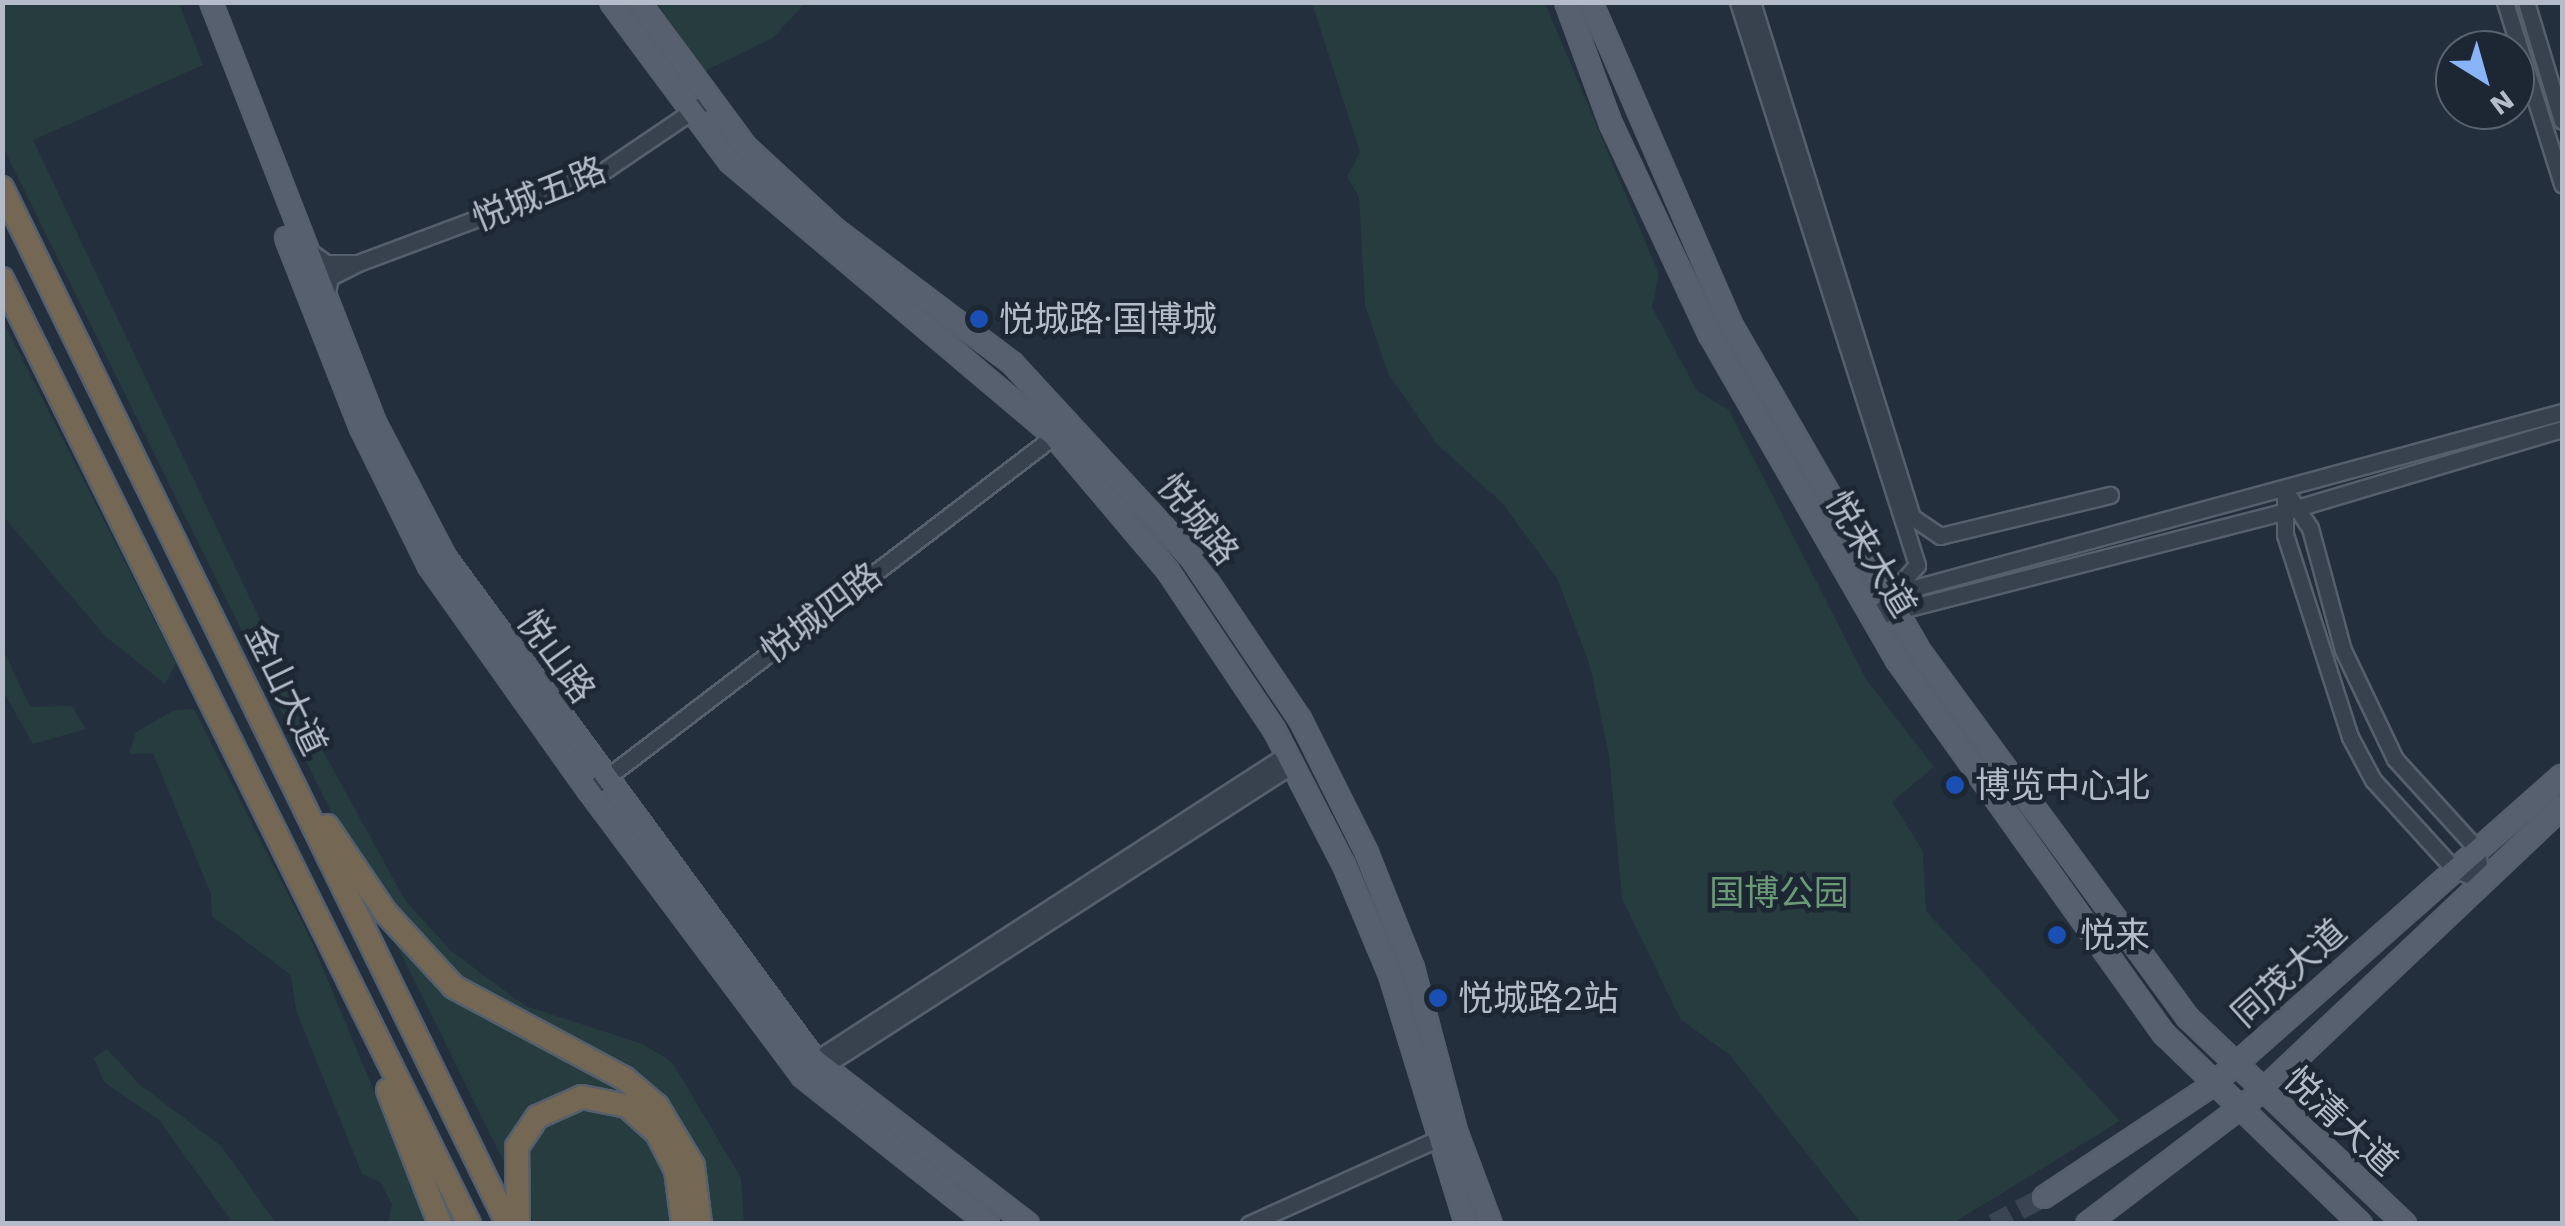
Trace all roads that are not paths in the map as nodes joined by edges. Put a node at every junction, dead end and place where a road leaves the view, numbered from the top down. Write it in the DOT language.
graph roads {
  1 [pos="196,2"];
  2 [pos="211,2"];
  3 [pos="611,2"];
  4 [pos="639,2"];
  5 [pos="1566,2"];
  6 [pos="1591,2"];
  7 [pos="1738,2"];
  8 [pos="1752,2"];
  9 [pos="2505,2"];
  10 [pos="2526,2"];
  11 [pos="707,101"];
  12 [pos="689,114"];
  13 [pos="2562,121"];
  14 [pos="2562,184"];
  15 [pos="2,188"];
  16 [pos="304,246"];
  17 [pos="358,263"];
  18 [pos="2,279"];
  19 [pos="326,302"];
  20 [pos="2562,412"];
  21 [pos="2562,429"];
  22 [pos="1054,436"];
  23 [pos="2285,490"];
  24 [pos="2110,495"];
  25 [pos="2291,509"];
  26 [pos="1891,606"];
  27 [pos="1870,618"];
  28 [pos="1289,759"];
  29 [pos="284,765"];
  30 [pos="2562,776"];
  31 [pos="596,785"];
  32 [pos="2562,807"];
  33 [pos="2477,849"];
  34 [pos="2454,868"];
  35 [pos="2481,880"];
  36 [pos="337,961"];
  37 [pos="819,1064"];
  38 [pos="2234,1066"];
  39 [pos="2210,1086"];
  40 [pos="2261,1092"];
  41 [pos="2238,1111"];
  42 [pos="1434,1140"];
  43 [pos="2044,1197"];
  44 [pos="440,1224"];
  45 [pos="469,1224"];
  46 [pos="508,1224"];
  47 [pos="518,1224"];
  48 [pos="683,1224"];
  49 [pos="700,1224"];
  50 [pos="990,1224"];
  51 [pos="1028,1224"];
  52 [pos="1249,1224"];
  53 [pos="1466,1224"];
  54 [pos="1492,1224"];
  55 [pos="2088,1224"];
  56 [pos="2362,1224"];
  57 [pos="2405,1224"];
  1 -- 31 [label="main road, 悦山路"];
  2 -- 16 [label="main road, 悦山路"];
  3 -- 12 [label="main road, 悦城路"];
  4 -- 11 [label="main road, 悦城路"];
  5 -- 27 [label="main road, 悦来大道"];
  6 -- 26 [label="main road, 悦来大道"];
  7 -- 26 [label="street"];
  8 -- 24 [label="street"];
  9 -- 14 [label="street"];
  10 -- 13 [label="street"];
  11 -- 12 [label="street, 悦城五路"];
  11 -- 54 [label="main road, 悦城路"];
  12 -- 17 [label="street, 悦城五路"];
  12 -- 22 [label="main road, 悦城路"];
  15 -- 29 [label="highway, 金山大道"];
  16 -- 17 [label="street"];
  16 -- 19 [label="main road, 悦山路"];
  17 -- 19 [label="street"];
  18 -- 36 [label="highway"];
  19 -- 31 [label="main road, 悦山路"];
  20 -- 23 [label="street"];
  21 -- 25 [label="street"];
  22 -- 28 [label="main road, 悦城路"];
  22 -- 31 [label="street, 悦城四路"];
  23 -- 25 [label="street"];
  23 -- 26 [label="street"];
  25 -- 26 [label="street"];
  25 -- 33 [label="street"];
  25 -- 34 [label="street"];
  26 -- 27 [label="street"];
  26 -- 38 [label="main road, 悦来大道"];
  27 -- 39 [label="main road, 悦来大道"];
  28 -- 37 [label="street"];
  28 -- 42 [label="main road, 悦城路"];
  29 -- 46 [label="highway, 金山大道"];
  29 -- 49 [label="highway"];
  30 -- 33 [label="main road, 同茂大道"];
  31 -- 37 [label="main road, 悦山路"];
  31 -- 50 [label="main road, 悦山路"];
  32 -- 35 [label="main road, 同茂大道"];
  33 -- 34 [label="main road, 同茂大道"];
  33 -- 35 [label="street"];
  34 -- 35 [label="street"];
  34 -- 38 [label="main road, 同茂大道"];
  35 -- 40 [label="main road, 同茂大道"];
  36 -- 44 [label="highway"];
  36 -- 45 [label="highway"];
  37 -- 51 [label="main road, 悦山路"];
  38 -- 39 [label="main road, 同茂大道"];
  38 -- 40 [label="main road, 悦清大道"];
  39 -- 41 [label="main road, 悦清大道"];
  39 -- 43 [label="main road, 同茂大道"];
  40 -- 41 [label="main road, 同茂大道"];
  40 -- 57 [label="main road, 悦清大道"];
  41 -- 55 [label="main road, 同茂大道"];
  41 -- 56 [label="main road, 悦清大道"];
  42 -- 52 [label="street"];
  42 -- 53 [label="main road, 悦城路"];
  47 -- 48 [label="highway"];
}
